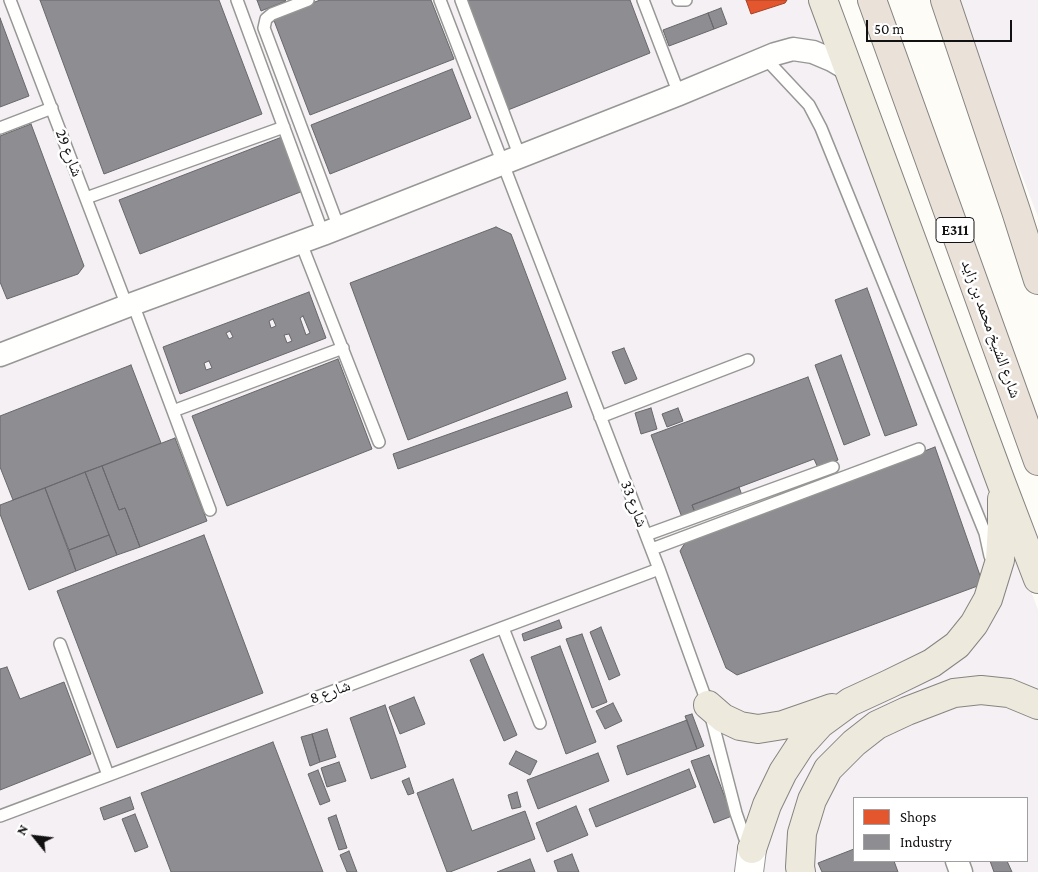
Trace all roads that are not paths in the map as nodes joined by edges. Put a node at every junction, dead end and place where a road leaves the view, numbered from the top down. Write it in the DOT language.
graph roads {
  1 [pos="10,0"];
  2 [pos="237,0"];
  3 [pos="308,0"];
  4 [pos="440,0"];
  5 [pos="461,0"];
  6 [pos="643,0"];
  7 [pos="678,0"];
  8 [pos="686,0"];
  9 [pos="823,0"];
  10 [pos="872,0"];
  11 [pos="945,0"];
  12 [pos="765,58"];
  13 [pos="849,70"];
  14 [pos="679,94"];
  15 [pos="52,108"];
  16 [pos="284,126"];
  17 [pos="0,128"];
  18 [pos="511,160"];
  19 [pos="86,198"];
  20 [pos="1016,211"];
  21 [pos="331,231"];
  22 [pos="1038,238"];
  23 [pos="301,243"];
  24 [pos="1038,280"];
  25 [pos="130,305"];
  26 [pos="343,348"];
  27 [pos="0,356"];
  28 [pos="748,360"];
  29 [pos="173,411"];
  30 [pos="600,417"];
  31 [pos="379,442"];
  32 [pos="919,449"];
  33 [pos="1038,460"];
  34 [pos="833,467"];
  35 [pos="1001,482"];
  36 [pos="210,510"];
  37 [pos="646,535"];
  38 [pos="652,549"];
  39 [pos="660,568"];
  40 [pos="1038,579"];
  41 [pos="988,599"];
  42 [pos="503,628"];
  43 [pos="60,644"];
  44 [pos="850,702"];
  45 [pos="708,705"];
  46 [pos="1038,705"];
  47 [pos="540,723"];
  48 [pos="108,775"];
  49 [pos="0,816"];
  50 [pos="751,861"];
  51 [pos="801,872"];
  1 -- 15 [label="lane, شارع 29"];
  2 -- 16 [label="lane"];
  3 -- 21 [label="lane"];
  4 -- 18 [label="lane"];
  5 -- 18 [label="lane"];
  6 -- 14 [label="lane"];
  7 -- 8 [label="lane"];
  9 -- 13 [label="main road"];
  10 -- 33 [label="highway, شارع الشيخ محمد بن زايد / E311"];
  11 -- 20 [label="highway"];
  12 -- 13 [label="street"];
  12 -- 14 [label="street"];
  12 -- 41 [label="lane"];
  13 -- 35 [label="main road"];
  14 -- 18 [label="street"];
  15 -- 17 [label="lane"];
  15 -- 19 [label="lane, شارع 29"];
  16 -- 19 [label="lane"];
  16 -- 21 [label="lane"];
  18 -- 21 [label="street"];
  18 -- 30 [label="lane, شارع 33"];
  19 -- 25 [label="lane, شارع 29"];
  20 -- 22 [label="highway"];
  20 -- 24 [label="highway"];
  21 -- 23 [label="street"];
  23 -- 25 [label="street"];
  23 -- 26 [label="lane"];
  25 -- 27 [label="street"];
  25 -- 29 [label="lane, شارع 29"];
  26 -- 29 [label="lane"];
  26 -- 31 [label="lane"];
  28 -- 30 [label="lane"];
  29 -- 36 [label="lane, شارع 29"];
  30 -- 37 [label="lane, شارع 33"];
  32 -- 38 [label="lane"];
  34 -- 37 [label="lane"];
  35 -- 40 [label="main road"];
  35 -- 41 [label="main road"];
  37 -- 38 [label="lane, شارع 33"];
  38 -- 39 [label="lane, شارع 33"];
  39 -- 42 [label="lane, شارع 8"];
  39 -- 45 [label="lane, شارع 33"];
  41 -- 44 [label="main road"];
  42 -- 47 [label="lane"];
  42 -- 48 [label="lane, شارع 8"];
  43 -- 48 [label="lane"];
  44 -- 45 [label="main road"];
  44 -- 50 [label="main road"];
  45 -- 50 [label="lane, شارع 33"];
  46 -- 51 [label="main road"];
  48 -- 49 [label="lane, شارع 8"];
}
